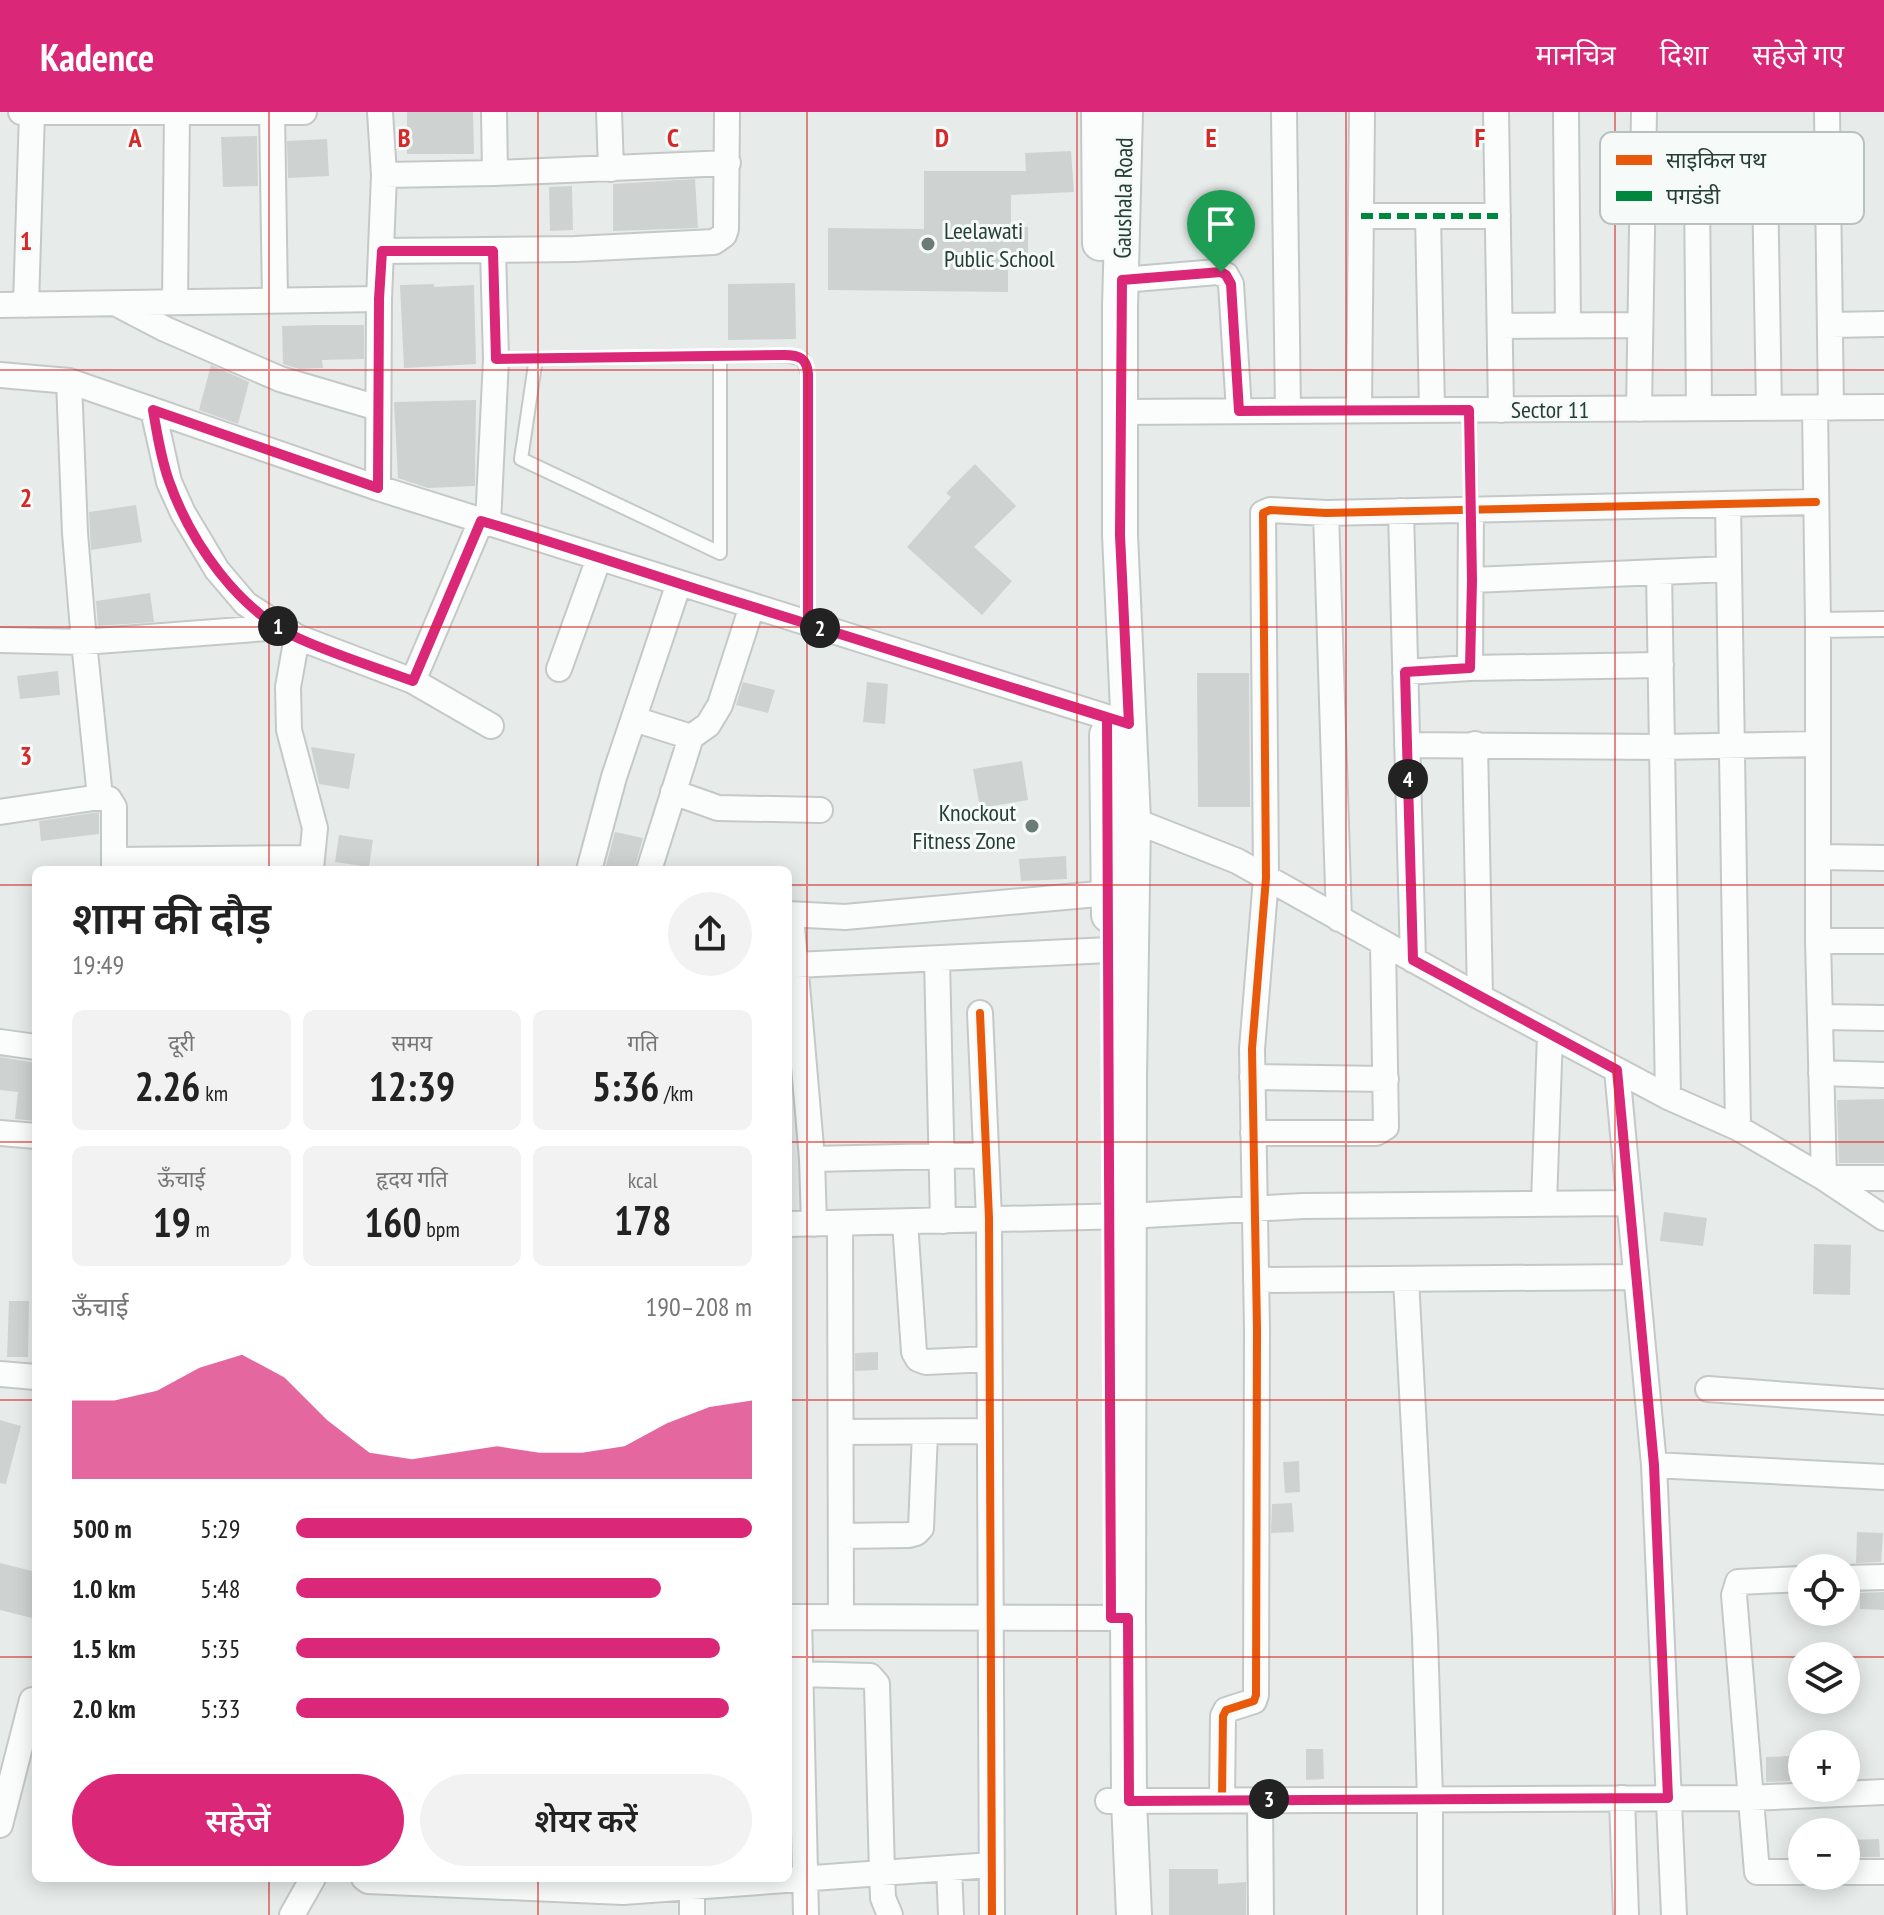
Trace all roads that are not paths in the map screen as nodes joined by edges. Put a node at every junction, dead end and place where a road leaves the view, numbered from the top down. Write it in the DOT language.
graph roads {
  1 [pos="21,112"];
  2 [pos="32,112"];
  3 [pos="130,112"];
  4 [pos="176,112"];
  5 [pos="190,112"];
  6 [pos="272,112"];
  7 [pos="304,112"];
  8 [pos="380,112"];
  9 [pos="494,112"];
  10 [pos="609,112"];
  11 [pos="727,112"];
  12 [pos="1099,112"];
  13 [pos="1125,112"];
  14 [pos="1284,112"];
  15 [pos="1362,112"];
  16 [pos="1496,112"];
  17 [pos="1566,112"];
  18 [pos="1644,112"];
  19 [pos="1827,112"];
  20 [pos="1643,132"];
  21 [pos="1827,132"];
  22 [pos="728,163"];
  23 [pos="611,169"];
  24 [pos="495,173"];
  25 [pos="384,175"];
  26 [pos="1361,216"];
  27 [pos="1428,216"];
  28 [pos="1498,216"];
  29 [pos="1641,224"];
  30 [pos="1697,224"];
  31 [pos="1766,224"];
  32 [pos="1829,224"];
  33 [pos="382,251"];
  34 [pos="493,251"];
  35 [pos="1122,280"];
  36 [pos="379,299"];
  37 [pos="275,300"];
  38 [pos="175,302"];
  39 [pos="117,303"];
  40 [pos="0,305"];
  41 [pos="26,305"];
  42 [pos="1884,324"];
  43 [pos="1568,325"];
  44 [pos="1638,325"];
  45 [pos="1830,325"];
  46 [pos="1500,326"];
  47 [pos="720,356"];
  48 [pos="536,358"];
  49 [pos="496,359"];
  50 [pos="0,375"];
  51 [pos="69,381"];
  52 [pos="1884,407"];
  53 [pos="378,408"];
  54 [pos="1359,408"];
  55 [pos="1699,408"];
  56 [pos="1769,408"];
  57 [pos="1823,408"];
  58 [pos="1639,409"];
  59 [pos="153,410"];
  60 [pos="1432,410"];
  61 [pos="1469,410"];
  62 [pos="1501,410"];
  63 [pos="1239,411"];
  64 [pos="1288,411"];
  65 [pos="1120,412"];
  66 [pos="378,488"];
  67 [pos="1816,502"];
  68 [pos="1728,504"];
  69 [pos="1471,510"];
  70 [pos="1401,511"];
  71 [pos="1326,513"];
  72 [pos="485,522"];
  73 [pos="599,558"];
  74 [pos="1729,569"];
  75 [pos="1659,572"];
  76 [pos="1472,580"];
  77 [pos="679,583"];
  78 [pos="752,606"];
  79 [pos="808,624"];
  80 [pos="1884,624"];
  81 [pos="1818,625"];
  82 [pos="289,632"];
  83 [pos="0,640"];
  84 [pos="84,642"];
  85 [pos="1661,665"];
  86 [pos="1470,668"];
  87 [pos="559,669"];
  88 [pos="1405,672"];
  89 [pos="413,681"];
  90 [pos="634,719"];
  91 [pos="1118,721"];
  92 [pos="491,726"];
  93 [pos="691,737"];
  94 [pos="1475,744"];
  95 [pos="1818,744"];
  96 [pos="1407,745"];
  97 [pos="1732,745"];
  98 [pos="1663,747"];
  99 [pos="673,792"];
  100 [pos="100,797"];
  101 [pos="820,810"];
  102 [pos="0,812"];
  103 [pos="1120,815"];
  104 [pos="1818,857"];
  105 [pos="1884,858"];
  106 [pos="312,864"];
  107 [pos="114,865"];
  108 [pos="590,866"];
  109 [pos="650,866"];
  110 [pos="1266,878"];
  111 [pos="1109,893"];
  112 [pos="792,915"];
  113 [pos="1339,919"];
  114 [pos="792,932"];
  115 [pos="1818,941"];
  116 [pos="1884,941"];
  117 [pos="1383,943"];
  118 [pos="1109,950"];
  119 [pos="937,960"];
  120 [pos="1413,960"];
  121 [pos="796,965"];
  122 [pos="1480,997"];
  123 [pos="980,1013"];
  124 [pos="1820,1017"];
  125 [pos="1884,1018"];
  126 [pos="1550,1034"];
  127 [pos="0,1042"];
  128 [pos="32,1046"];
  129 [pos="1617,1070"];
  130 [pos="1821,1073"];
  131 [pos="1884,1075"];
  132 [pos="1252,1077"];
  133 [pos="1386,1079"];
  134 [pos="1668,1097"];
  135 [pos="1738,1128"];
  136 [pos="0,1133"];
  137 [pos="1253,1133"];
  138 [pos="32,1136"];
  139 [pos="942,1155"];
  140 [pos="986,1155"];
  141 [pos="812,1159"];
  142 [pos="1824,1178"];
  143 [pos="1884,1178"];
  144 [pos="1544,1203"];
  145 [pos="1628,1203"];
  146 [pos="1254,1208"];
  147 [pos="1118,1216"];
  148 [pos="989,1218"];
  149 [pos="1884,1218"];
  150 [pos="943,1221"];
  151 [pos="905,1222"];
  152 [pos="840,1223"];
  153 [pos="792,1224"];
  154 [pos="814,1224"];
  155 [pos="1636,1277"];
  156 [pos="1406,1279"];
  157 [pos="1256,1280"];
  158 [pos="989,1359"];
  159 [pos="0,1374"];
  160 [pos="32,1377"];
  161 [pos="1708,1389"];
  162 [pos="1884,1402"];
  163 [pos="990,1431"];
  164 [pos="841,1432"];
  165 [pos="925,1433"];
  166 [pos="1654,1465"];
  167 [pos="1884,1477"];
  168 [pos="841,1536"];
  169 [pos="1884,1577"];
  170 [pos="1860,1578"];
  171 [pos="1788,1579"];
  172 [pos="793,1617"];
  173 [pos="841,1617"];
  174 [pos="1119,1618"];
  175 [pos="991,1619"];
  176 [pos="800,1674"];
  177 [pos="32,1706"];
  178 [pos="1884,1792"];
  179 [pos="1430,1798"];
  180 [pos="1622,1798"];
  181 [pos="1668,1798"];
  182 [pos="1749,1798"];
  183 [pos="1222,1799"];
  184 [pos="1260,1799"];
  185 [pos="1119,1801"];
  186 [pos="0,1825"];
  187 [pos="991,1865"];
  188 [pos="949,1868"];
  189 [pos="1788,1872"];
  190 [pos="1860,1872"];
  191 [pos="1884,1872"];
  192 [pos="882,1873"];
  193 [pos="792,1878"];
  194 [pos="805,1878"];
  195 [pos="311,1882"];
  196 [pos="480,1882"];
  197 [pos="692,1882"];
  198 [pos="623,1885"];
  199 [pos="292,1915"];
  200 [pos="692,1915"];
  201 [pos="806,1915"];
  202 [pos="890,1915"];
  203 [pos="951,1915"];
  204 [pos="992,1915"];
  205 [pos="1110,1915"];
  206 [pos="1134,1915"];
  207 [pos="1261,1915"];
  208 [pos="1430,1915"];
  209 [pos="1626,1915"];
  210 [pos="1674,1915"];
  1 -- 2 [label="street"];
  2 -- 3 [label="street"];
  2 -- 41 [label="street"];
  3 -- 4 [label="street"];
  4 -- 38 [label="street"];
  5 -- 6 [label="street"];
  6 -- 7 [label="street"];
  6 -- 37 [label="street"];
  8 -- 25 [label="street"];
  9 -- 24 [label="street"];
  10 -- 23 [label="street"];
  11 -- 22 [label="street"];
  12 -- 91 [label="street, Gaushala Road"];
  13 -- 35 [label="street, Gaushala Road"];
  14 -- 64 [label="street"];
  15 -- 26 [label="street"];
  16 -- 28 [label="street"];
  17 -- 43 [label="street"];
  18 -- 20 [label="street"];
  19 -- 21 [label="street"];
  22 -- 23 [label="street"];
  22 -- 34 [label="street"];
  23 -- 24 [label="street"];
  24 -- 25 [label="street"];
  25 -- 33 [label="street"];
  26 -- 27 [label="street"];
  26 -- 54 [label="street"];
  27 -- 28 [label="street"];
  27 -- 60 [label="street"];
  28 -- 46 [label="street"];
  29 -- 44 [label="street"];
  30 -- 55 [label="street"];
  31 -- 56 [label="street"];
  32 -- 45 [label="street"];
  33 -- 34 [label="street"];
  33 -- 36 [label="street"];
  34 -- 49 [label="street"];
  35 -- 63 [label="street"];
  35 -- 65 [label="street, Gaushala Road"];
  36 -- 37 [label="street"];
  36 -- 53 [label="street"];
  37 -- 38 [label="street"];
  38 -- 39 [label="street"];
  39 -- 41 [label="street"];
  39 -- 53 [label="street"];
  40 -- 41 [label="street"];
  42 -- 45 [label="street"];
  43 -- 44 [label="street"];
  43 -- 46 [label="street"];
  44 -- 58 [label="street"];
  45 -- 57 [label="street"];
  46 -- 62 [label="street"];
  47 -- 48 [label="lane"];
  47 -- 48 [label="lane"];
  47 -- 79 [label="lane"];
  48 -- 49 [label="lane"];
  49 -- 72 [label="street"];
  50 -- 51 [label="street"];
  51 -- 59 [label="street"];
  51 -- 84 [label="street"];
  52 -- 57 [label="street, Sector 11"];
  53 -- 66 [label="street"];
  54 -- 60 [label="street, Sector 11"];
  54 -- 64 [label="street, Sector 11"];
  55 -- 56 [label="street, Sector 11"];
  55 -- 58 [label="street, Sector 11"];
  56 -- 57 [label="street, Sector 11"];
  57 -- 67 [label="street"];
  58 -- 62 [label="street, Sector 11"];
  59 -- 66 [label="street"];
  59 -- 82 [label="street"];
  60 -- 61 [label="street, Sector 11"];
  61 -- 62 [label="street, Sector 11"];
  61 -- 69 [label="lane"];
  63 -- 64 [label="street, Sector 11"];
  63 -- 65 [label="street, Sector 11"];
  65 -- 91 [label="street, Gaushala Road"];
  66 -- 72 [label="street"];
  67 -- 68 [label="street"];
  67 -- 81 [label="street"];
  68 -- 69 [label="street"];
  68 -- 74 [label="street"];
  69 -- 70 [label="street"];
  69 -- 76 [label="street"];
  70 -- 71 [label="street"];
  70 -- 88 [label="street"];
  71 -- 110 [label="street"];
  71 -- 113 [label="street"];
  72 -- 73 [label="street"];
  72 -- 89 [label="street"];
  73 -- 77 [label="street"];
  73 -- 87 [label="street"];
  74 -- 75 [label="street"];
  74 -- 97 [label="street"];
  75 -- 76 [label="street"];
  75 -- 85 [label="street"];
  76 -- 86 [label="street"];
  77 -- 78 [label="street"];
  77 -- 90 [label="street"];
  78 -- 79 [label="street"];
  78 -- 93 [label="street"];
  79 -- 91 [label="street"];
  80 -- 81 [label="street"];
  81 -- 95 [label="street"];
  82 -- 84 [label="street"];
  82 -- 89 [label="street"];
  82 -- 106 [label="street"];
  83 -- 84 [label="street"];
  84 -- 100 [label="street"];
  85 -- 86 [label="street"];
  85 -- 98 [label="street"];
  86 -- 88 [label="street"];
  88 -- 96 [label="street"];
  89 -- 92 [label="street"];
  90 -- 93 [label="street"];
  90 -- 108 [label="street"];
  91 -- 103 [label="street, Gaushala Road"];
  93 -- 99 [label="street"];
  94 -- 96 [label="street"];
  94 -- 98 [label="street"];
  94 -- 122 [label="street"];
  95 -- 97 [label="street"];
  95 -- 104 [label="street"];
  96 -- 120 [label="street"];
  97 -- 98 [label="street"];
  97 -- 135 [label="street"];
  98 -- 134 [label="street"];
  99 -- 101 [label="street"];
  99 -- 109 [label="street"];
  100 -- 102 [label="street"];
  100 -- 107 [label="street"];
  103 -- 110 [label="street"];
  103 -- 111 [label="street, Gaushala Road"];
  103 -- 147 [label="street, Gaushala Road"];
  104 -- 105 [label="street"];
  104 -- 115 [label="street"];
  106 -- 107 [label="street"];
  110 -- 113 [label="street"];
  110 -- 132 [label="street"];
  111 -- 112 [label="street"];
  111 -- 118 [label="street, Gaushala Road"];
  113 -- 117 [label="street"];
  114 -- 121 [label="street"];
  115 -- 116 [label="street"];
  115 -- 124 [label="street"];
  117 -- 120 [label="street"];
  117 -- 133 [label="street"];
  118 -- 119 [label="street"];
  118 -- 147 [label="street, Gaushala Road"];
  119 -- 121 [label="street"];
  119 -- 139 [label="street"];
  120 -- 122 [label="street"];
  121 -- 141 [label="street"];
  122 -- 126 [label="street"];
  123 -- 140 [label="street"];
  124 -- 125 [label="street"];
  124 -- 130 [label="street"];
  126 -- 129 [label="street"];
  126 -- 144 [label="street"];
  127 -- 128 [label="street"];
  129 -- 134 [label="street"];
  129 -- 145 [label="street"];
  130 -- 131 [label="street"];
  130 -- 142 [label="street"];
  132 -- 133 [label="street"];
  132 -- 137 [label="street"];
  133 -- 137 [label="street"];
  134 -- 135 [label="street"];
  135 -- 142 [label="street"];
  136 -- 138 [label="street"];
  137 -- 146 [label="street"];
  139 -- 140 [label="street"];
  139 -- 141 [label="street"];
  139 -- 150 [label="street"];
  140 -- 148 [label="street"];
  141 -- 154 [label="street"];
  142 -- 143 [label="street"];
  142 -- 149 [label="street"];
  144 -- 145 [label="street"];
  144 -- 146 [label="street"];
  145 -- 155 [label="street"];
  146 -- 147 [label="street"];
  146 -- 157 [label="street"];
  147 -- 148 [label="street"];
  147 -- 174 [label="street, Gaushala Road"];
  148 -- 150 [label="street"];
  148 -- 158 [label="street"];
  150 -- 151 [label="street"];
  151 -- 152 [label="street"];
  151 -- 158 [label="street"];
  152 -- 154 [label="street"];
  152 -- 164 [label="street"];
  153 -- 154 [label="street"];
  155 -- 156 [label="street"];
  155 -- 166 [label="street"];
  156 -- 157 [label="street"];
  156 -- 179 [label="street"];
  157 -- 183 [label="street"];
  158 -- 163 [label="street"];
  159 -- 160 [label="street"];
  161 -- 162 [label="street"];
  163 -- 165 [label="street"];
  163 -- 175 [label="street"];
  164 -- 165 [label="street"];
  164 -- 168 [label="street"];
  165 -- 168 [label="street"];
  166 -- 167 [label="street"];
  166 -- 181 [label="street"];
  168 -- 173 [label="street"];
  169 -- 170 [label="street"];
  171 -- 182 [label="street"];
  172 -- 173 [label="street"];
  172 -- 176 [label="street"];
  173 -- 175 [label="street"];
  174 -- 175 [label="street"];
  174 -- 185 [label="street, Gaushala Road"];
  175 -- 187 [label="street"];
  176 -- 192 [label="street"];
  176 -- 194 [label="street"];
  177 -- 186 [label="street"];
  178 -- 182 [label="street"];
  179 -- 180 [label="street"];
  179 -- 184 [label="street"];
  179 -- 208 [label="street"];
  180 -- 181 [label="street"];
  180 -- 209 [label="street"];
  181 -- 182 [label="street"];
  181 -- 210 [label="street"];
  182 -- 189 [label="street"];
  183 -- 184 [label="street"];
  183 -- 185 [label="street"];
  184 -- 207 [label="street"];
  185 -- 205 [label="street, Gaushala Road"];
  185 -- 206 [label="street, Gaushala Road"];
  187 -- 188 [label="street"];
  187 -- 204 [label="street"];
  188 -- 192 [label="street"];
  188 -- 203 [label="street"];
  190 -- 191 [label="street"];
  192 -- 194 [label="street"];
  192 -- 202 [label="street"];
  193 -- 194 [label="street"];
  194 -- 201 [label="street"];
  195 -- 199 [label="street"];
  196 -- 198 [label="street"];
  197 -- 198 [label="street"];
  197 -- 200 [label="street"];
}
